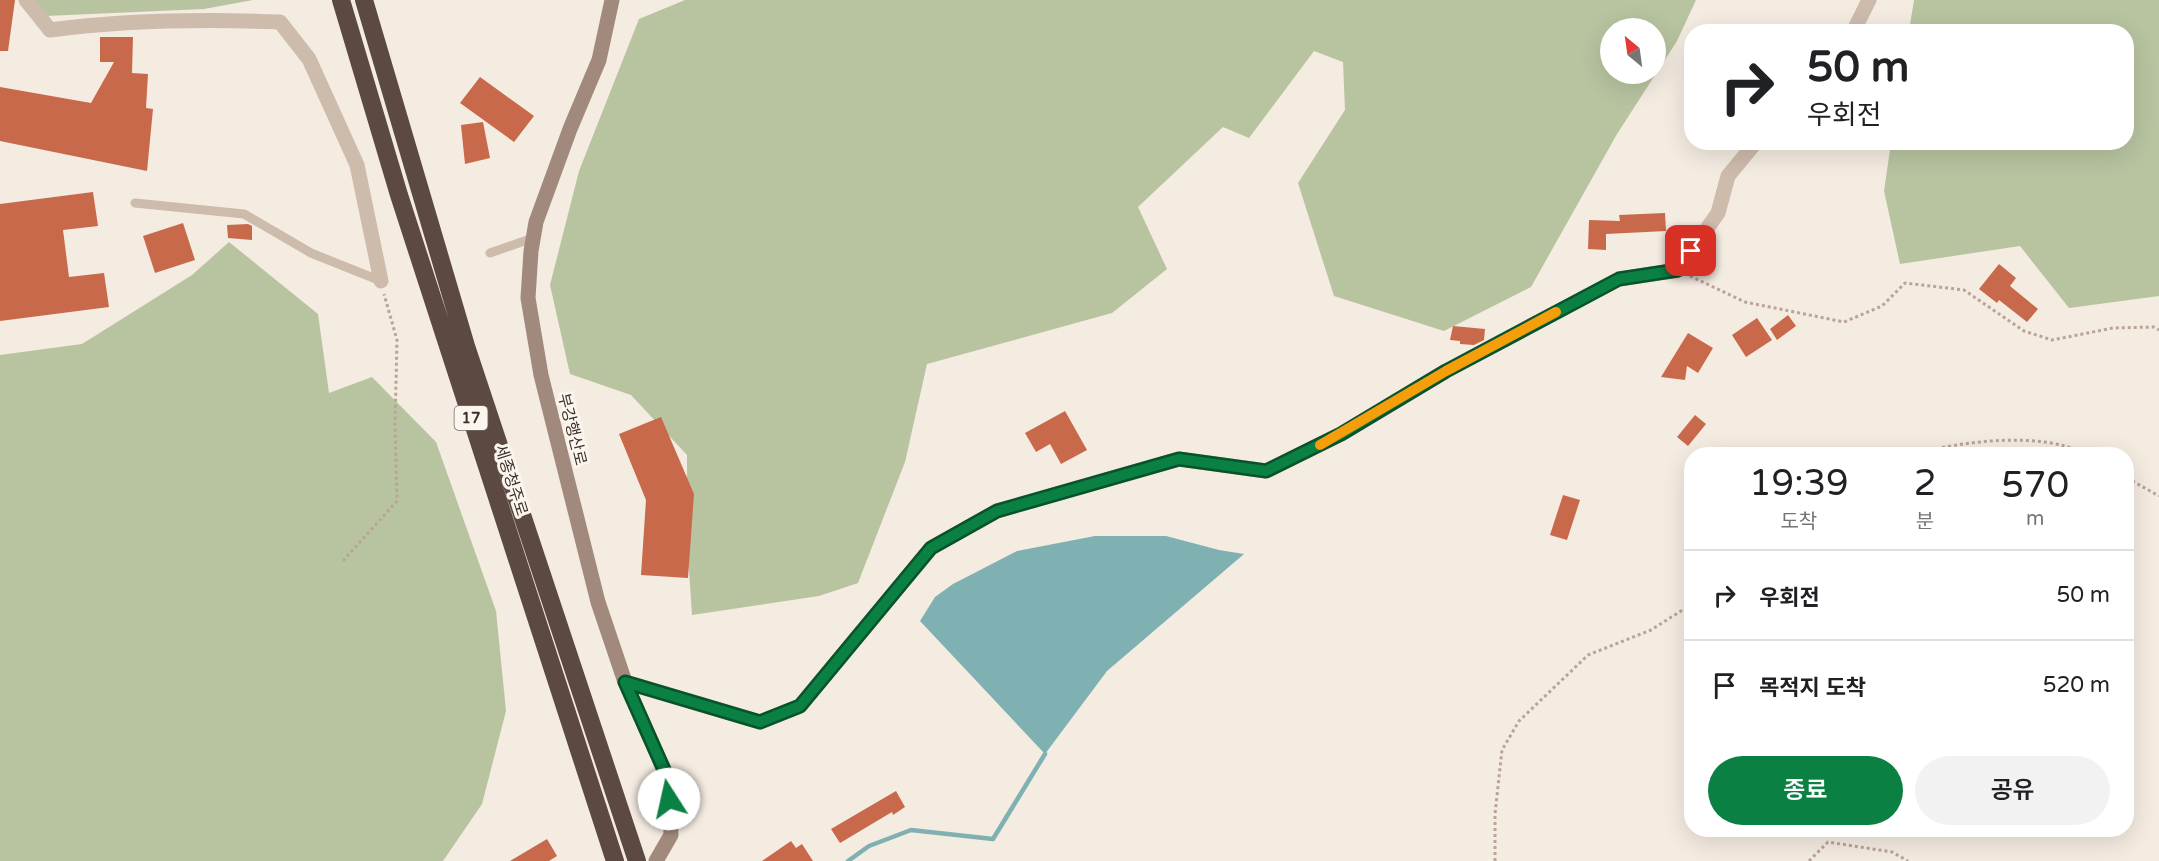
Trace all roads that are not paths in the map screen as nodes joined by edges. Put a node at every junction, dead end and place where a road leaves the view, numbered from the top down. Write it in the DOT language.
graph roads {
  1 [pos="26,0"];
  2 [pos="341,0"];
  3 [pos="364,0"];
  4 [pos="612,0"];
  5 [pos="1869,0"];
  6 [pos="1857,24"];
  7 [pos="1749,150"];
  8 [pos="135,203"];
  9 [pos="533,238"];
  10 [pos="490,253"];
  11 [pos="381,281"];
  12 [pos="625,682"];
  13 [pos="615,861"];
  14 [pos="637,861"];
  15 [pos="657,861"];
  1 -- 11 [label="street"];
  2 -- 13 [label="highway, 세종청주로 / 17"];
  3 -- 14 [label="highway, 세종청주로 / 17"];
  4 -- 9 [label="street, 부강행산로"];
  5 -- 6 [label="street"];
  7 -- 12 [label="street"];
  8 -- 11 [label="lane"];
  9 -- 10 [label="lane"];
  9 -- 12 [label="street, 부강행산로"];
  12 -- 15 [label="street, 부강행산로"];
}
